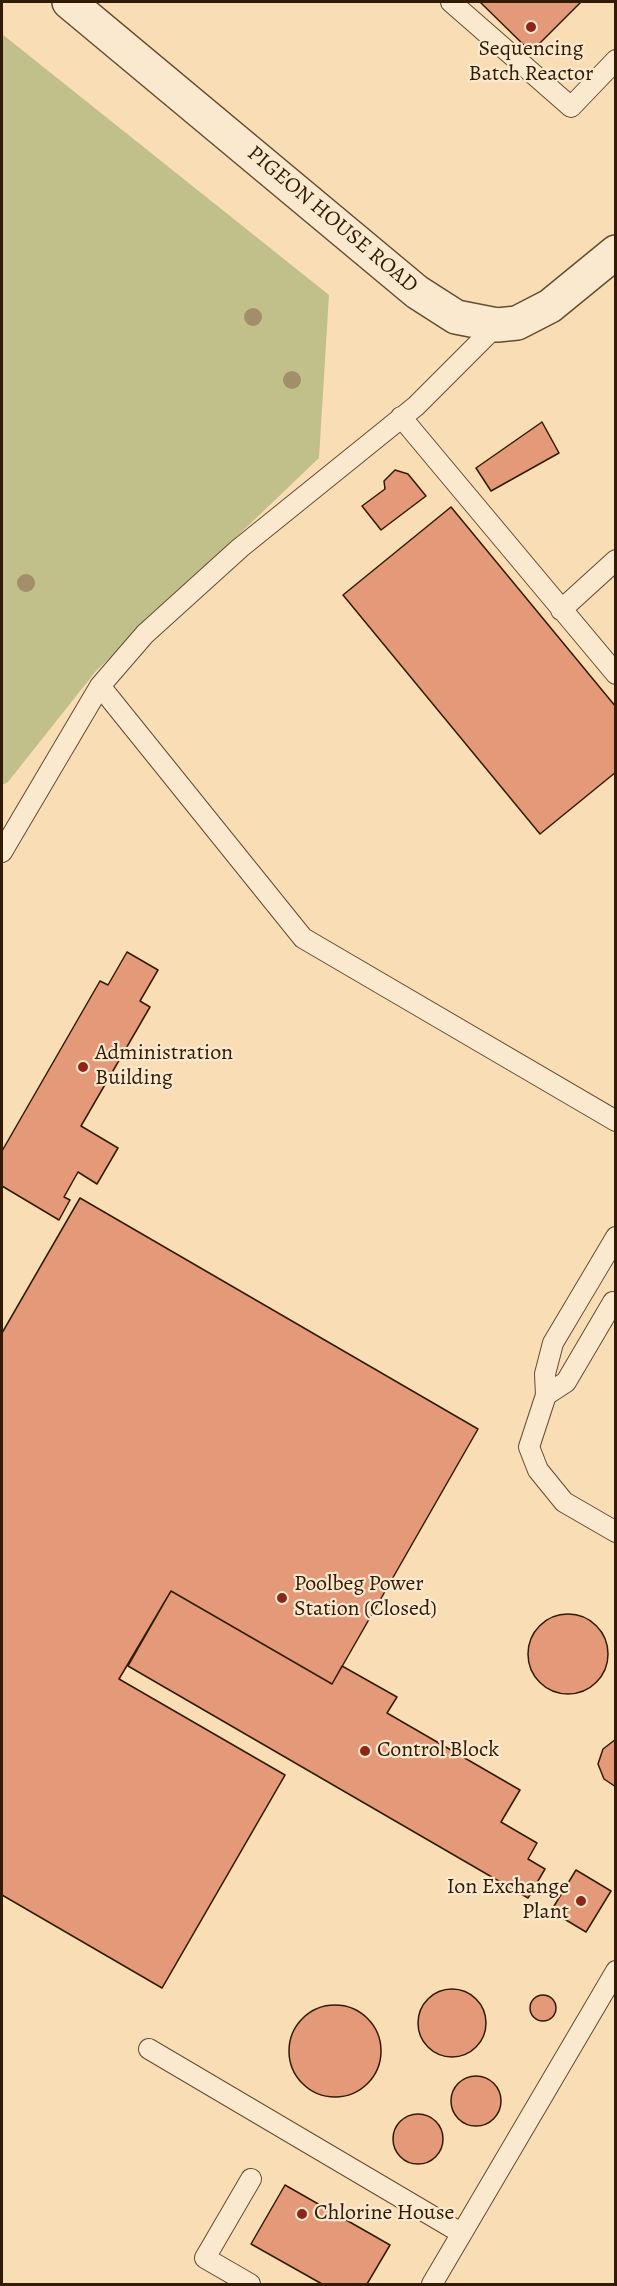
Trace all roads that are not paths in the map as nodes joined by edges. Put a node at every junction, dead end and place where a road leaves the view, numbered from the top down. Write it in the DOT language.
graph roads {
  1 [pos="69,2"];
  2 [pos="451,2"];
  3 [pos="615,60"];
  4 [pos="615,252"];
  5 [pos="496,325"];
  6 [pos="401,417"];
  7 [pos="615,560"];
  8 [pos="561,610"];
  9 [pos="615,674"];
  10 [pos="100,686"];
  11 [pos="2,848"];
  12 [pos="615,1121"];
  13 [pos="615,1237"];
  14 [pos="615,1304"];
  15 [pos="546,1395"];
  16 [pos="615,1532"];
  17 [pos="615,1971"];
  18 [pos="149,2049"];
  19 [pos="251,2179"];
  20 [pos="461,2233"];
  21 [pos="250,2284"];
  22 [pos="432,2284"];
  1 -- 5 [label="street, PIGEON HOUSE ROAD"];
  2 -- 3 [label="lane"];
  4 -- 5 [label="street, PIGEON HOUSE ROAD"];
  5 -- 6 [label="lane"];
  6 -- 8 [label="lane"];
  6 -- 10 [label="lane"];
  7 -- 8 [label="lane"];
  8 -- 9 [label="lane"];
  10 -- 11 [label="lane"];
  10 -- 12 [label="lane"];
  13 -- 15 [label="lane"];
  14 -- 15 [label="lane"];
  15 -- 16 [label="lane"];
  17 -- 20 [label="lane"];
  18 -- 20 [label="lane"];
  19 -- 21 [label="lane"];
  20 -- 22 [label="lane"];
}
